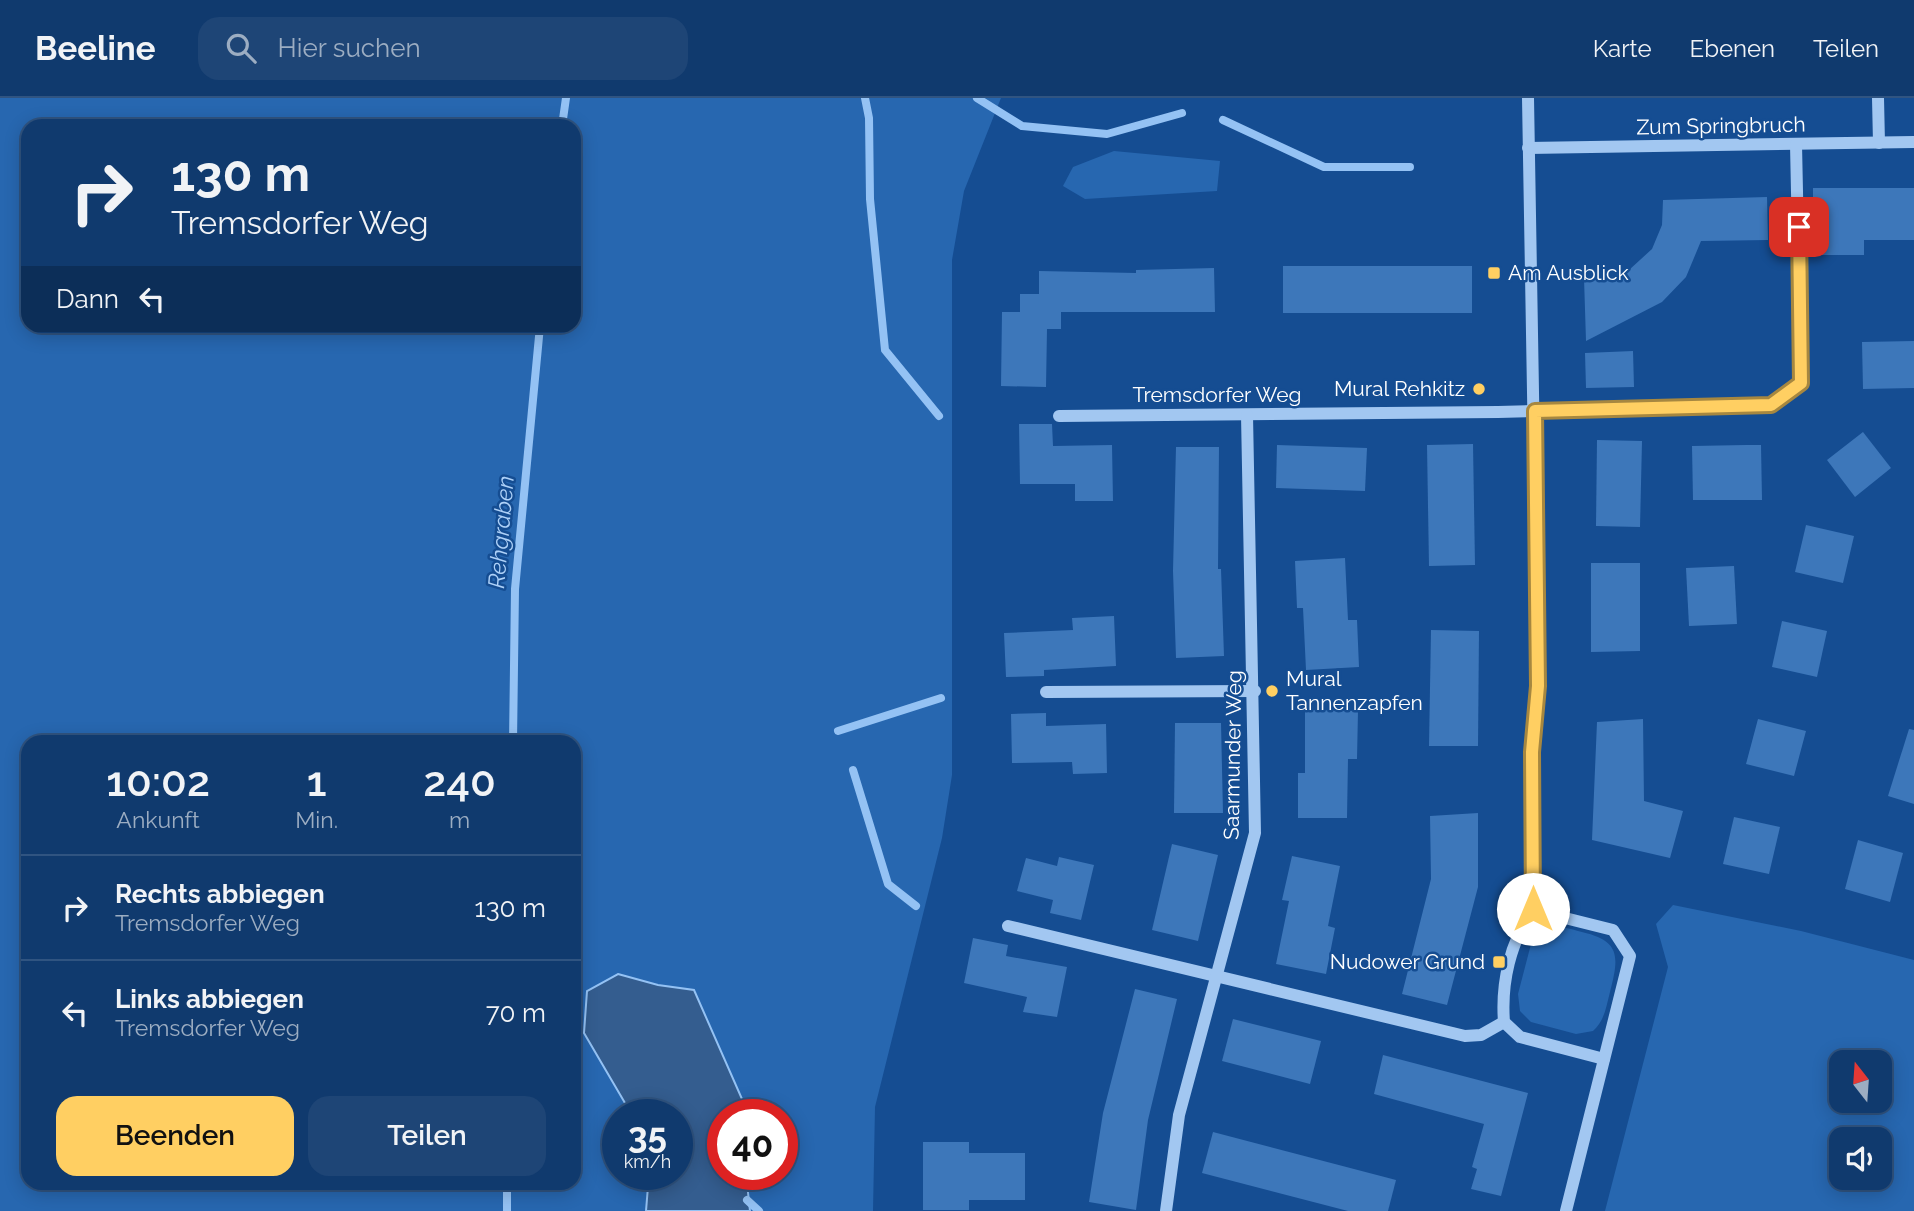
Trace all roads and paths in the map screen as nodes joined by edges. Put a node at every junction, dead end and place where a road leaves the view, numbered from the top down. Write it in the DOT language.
graph roads {
  1 [pos="1528,98"];
  2 [pos="1878,98"];
  3 [pos="1914,142"];
  4 [pos="1879,143"];
  5 [pos="1796,145"];
  6 [pos="1528,148"];
  7 [pos="1535,411"];
  8 [pos="1247,415"];
  9 [pos="1059,416"];
  10 [pos="1255,691"];
  11 [pos="1045,692"];
  12 [pos="1533,909"];
  13 [pos="1008,926"];
  14 [pos="1216,978"];
  15 [pos="1504,1022"];
  16 [pos="1604,1059"];
  17 [pos="1166,1211"];
  18 [pos="1566,1211"];
  1 -- 6 [label="street"];
  2 -- 4 [label="street"];
  3 -- 4 [label="street, Zum Springbruch"];
  4 -- 5 [label="street, Zum Springbruch"];
  5 -- 6 [label="street, Zum Springbruch"];
  5 -- 7 [label="street, Tremsdorfer Weg"];
  6 -- 7 [label="street"];
  7 -- 8 [label="street, Tremsdorfer Weg"];
  7 -- 12 [label="street"];
  8 -- 9 [label="street, Tremsdorfer Weg"];
  8 -- 10 [label="street, Saarmunder Weg"];
  10 -- 11 [label="street"];
  10 -- 14 [label="street, Saarmunder Weg"];
  12 -- 15 [label="street"];
  12 -- 16 [label="street"];
  13 -- 14 [label="street"];
  14 -- 15 [label="street"];
  14 -- 17 [label="street, Saarmunder Weg"];
  15 -- 16 [label="street"];
  16 -- 18 [label="street"];
}
